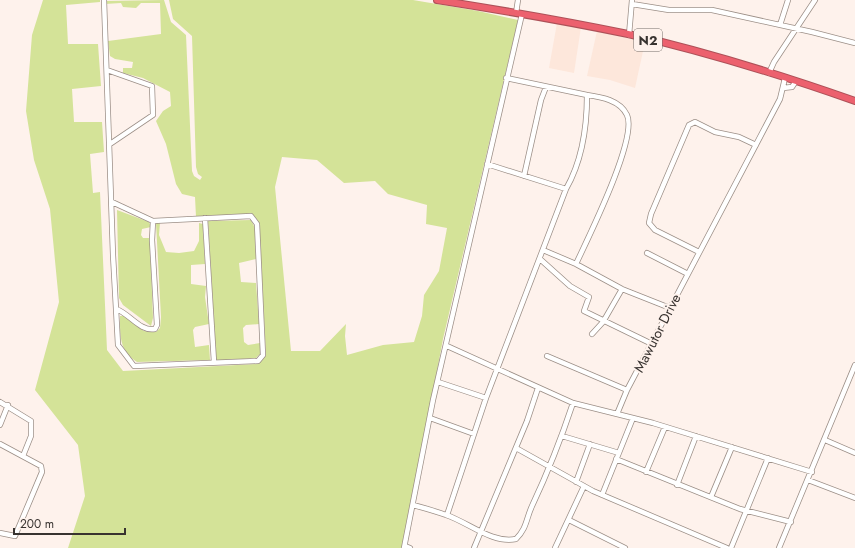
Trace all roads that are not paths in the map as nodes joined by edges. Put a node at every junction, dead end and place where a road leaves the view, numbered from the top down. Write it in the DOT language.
graph roads {
  1 [pos="104,0"];
  2 [pos="437,0"];
  3 [pos="518,0"];
  4 [pos="788,0"];
  5 [pos="815,0"];
  6 [pos="464,2"];
  7 [pos="632,2"];
  8 [pos="519,13"];
  9 [pos="780,25"];
  10 [pos="796,29"];
  11 [pos="629,35"];
  12 [pos="855,43"];
  13 [pos="107,70"];
  14 [pos="769,73"];
  15 [pos="506,78"];
  16 [pos="786,78"];
  17 [pos="796,81"];
  18 [pos="546,87"];
  19 [pos="783,88"];
  20 [pos="587,95"];
  21 [pos="855,101"];
  22 [pos="110,144"];
  23 [pos="756,145"];
  24 [pos="487,164"];
  25 [pos="524,176"];
  26 [pos="566,189"];
  27 [pos="112,202"];
  28 [pos="205,218"];
  29 [pos="153,221"];
  30 [pos="543,250"];
  31 [pos="699,252"];
  32 [pos="647,253"];
  33 [pos="540,259"];
  34 [pos="576,264"];
  35 [pos="688,274"];
  36 [pos="622,289"];
  37 [pos="670,308"];
  38 [pos="116,309"];
  39 [pos="603,322"];
  40 [pos="592,334"];
  41 [pos="652,344"];
  42 [pos="447,346"];
  43 [pos="547,356"];
  44 [pos="214,362"];
  45 [pos="855,365"];
  46 [pos="497,369"];
  47 [pos="438,382"];
  48 [pos="538,388"];
  49 [pos="627,390"];
  50 [pos="486,398"];
  51 [pos="0,402"];
  52 [pos="573,403"];
  53 [pos="8,406"];
  54 [pos="617,414"];
  55 [pos="430,418"];
  56 [pos="633,418"];
  57 [pos="0,425"];
  58 [pos="664,427"];
  59 [pos="474,434"];
  60 [pos="562,436"];
  61 [pos="696,436"];
  62 [pos="825,440"];
  63 [pos="0,444"];
  64 [pos="590,444"];
  65 [pos="732,447"];
  66 [pos="516,448"];
  67 [pos="619,453"];
  68 [pos="855,453"];
  69 [pos="23,456"];
  70 [pos="768,458"];
  71 [pos="616,459"];
  72 [pos="550,469"];
  73 [pos="646,472"];
  74 [pos="812,472"];
  75 [pos="808,480"];
  76 [pos="576,482"];
  77 [pos="677,484"];
  78 [pos="584,486"];
  79 [pos="602,495"];
  80 [pos="711,497"];
  81 [pos="855,498"];
  82 [pos="413,504"];
  83 [pos="747,510"];
  84 [pos="447,515"];
  85 [pos="569,520"];
  86 [pos="791,522"];
  87 [pos="481,532"];
  88 [pos="0,533"];
  89 [pos="404,547"];
  90 [pos="410,548"];
  91 [pos="474,548"];
  92 [pos="555,548"];
  93 [pos="625,548"];
  94 [pos="727,548"];
  95 [pos="731,548"];
  96 [pos="779,548"];
  1 -- 13 [label="street"];
  2 -- 6 [label="highway, N2"];
  3 -- 8 [label="street"];
  4 -- 9 [label="street"];
  5 -- 10 [label="street"];
  6 -- 8 [label="highway, N2"];
  7 -- 9 [label="street"];
  7 -- 11 [label="street"];
  8 -- 11 [label="highway, N2"];
  8 -- 15 [label="street"];
  9 -- 10 [label="street"];
  10 -- 12 [label="street"];
  10 -- 14 [label="street"];
  11 -- 14 [label="highway, N2"];
  13 -- 22 [label="street"];
  13 -- 22 [label="street"];
  14 -- 16 [label="highway, N2"];
  15 -- 18 [label="street"];
  15 -- 24 [label="street"];
  16 -- 17 [label="highway, N2"];
  16 -- 19 [label="street, Mawutor Drive"];
  17 -- 19 [label="street"];
  17 -- 21 [label="highway, N2"];
  18 -- 20 [label="street"];
  18 -- 25 [label="street"];
  19 -- 23 [label="street, Mawutor Drive"];
  20 -- 26 [label="street"];
  20 -- 34 [label="street"];
  22 -- 27 [label="street"];
  23 -- 31 [label="street, Mawutor Drive"];
  23 -- 31 [label="street"];
  24 -- 25 [label="street"];
  24 -- 42 [label="street"];
  25 -- 26 [label="street"];
  26 -- 30 [label="street"];
  27 -- 29 [label="street"];
  27 -- 38 [label="street"];
  28 -- 29 [label="street"];
  28 -- 44 [label="street"];
  28 -- 44 [label="street"];
  29 -- 38 [label="street"];
  30 -- 33 [label="street"];
  30 -- 34 [label="street"];
  31 -- 35 [label="street, Mawutor Drive"];
  32 -- 35 [label="street"];
  33 -- 39 [label="street"];
  33 -- 46 [label="street"];
  34 -- 36 [label="street"];
  35 -- 37 [label="street, Mawutor Drive"];
  36 -- 37 [label="street"];
  36 -- 39 [label="street"];
  37 -- 41 [label="street, Mawutor Drive"];
  38 -- 44 [label="street"];
  39 -- 40 [label="street"];
  39 -- 41 [label="street"];
  41 -- 49 [label="street, Mawutor Drive"];
  42 -- 46 [label="street"];
  42 -- 47 [label="street"];
  43 -- 49 [label="street"];
  45 -- 62 [label="street"];
  46 -- 48 [label="street"];
  46 -- 50 [label="street"];
  47 -- 50 [label="street"];
  47 -- 55 [label="street"];
  48 -- 52 [label="street"];
  48 -- 66 [label="street"];
  49 -- 54 [label="street, Mawutor Drive"];
  50 -- 59 [label="street"];
  51 -- 53 [label="street"];
  52 -- 54 [label="street"];
  52 -- 60 [label="street"];
  53 -- 57 [label="street"];
  53 -- 69 [label="street"];
  54 -- 56 [label="street"];
  55 -- 59 [label="street"];
  55 -- 82 [label="street"];
  56 -- 58 [label="street"];
  56 -- 67 [label="street"];
  58 -- 61 [label="street"];
  58 -- 73 [label="street"];
  59 -- 84 [label="street"];
  60 -- 64 [label="street"];
  60 -- 72 [label="street"];
  61 -- 65 [label="street"];
  61 -- 77 [label="street"];
  62 -- 68 [label="street"];
  62 -- 74 [label="street"];
  63 -- 69 [label="street"];
  64 -- 67 [label="street"];
  64 -- 76 [label="street"];
  65 -- 70 [label="street"];
  65 -- 80 [label="street"];
  66 -- 72 [label="street"];
  66 -- 87 [label="street"];
  67 -- 71 [label="street"];
  69 -- 88 [label="street"];
  70 -- 74 [label="street"];
  70 -- 83 [label="street"];
  71 -- 73 [label="street"];
  71 -- 79 [label="street"];
  72 -- 76 [label="street"];
  72 -- 87 [label="street"];
  73 -- 77 [label="street"];
  74 -- 75 [label="street"];
  75 -- 81 [label="street"];
  75 -- 86 [label="street"];
  76 -- 78 [label="street"];
  77 -- 80 [label="street"];
  78 -- 79 [label="street"];
  78 -- 85 [label="street"];
  79 -- 94 [label="street"];
  80 -- 83 [label="street"];
  82 -- 84 [label="street"];
  82 -- 89 [label="street"];
  83 -- 86 [label="street"];
  83 -- 95 [label="street"];
  84 -- 87 [label="street"];
  85 -- 92 [label="street"];
  85 -- 93 [label="street"];
  86 -- 96 [label="street"];
  87 -- 91 [label="street"];
  89 -- 90 [label="street"];
}
